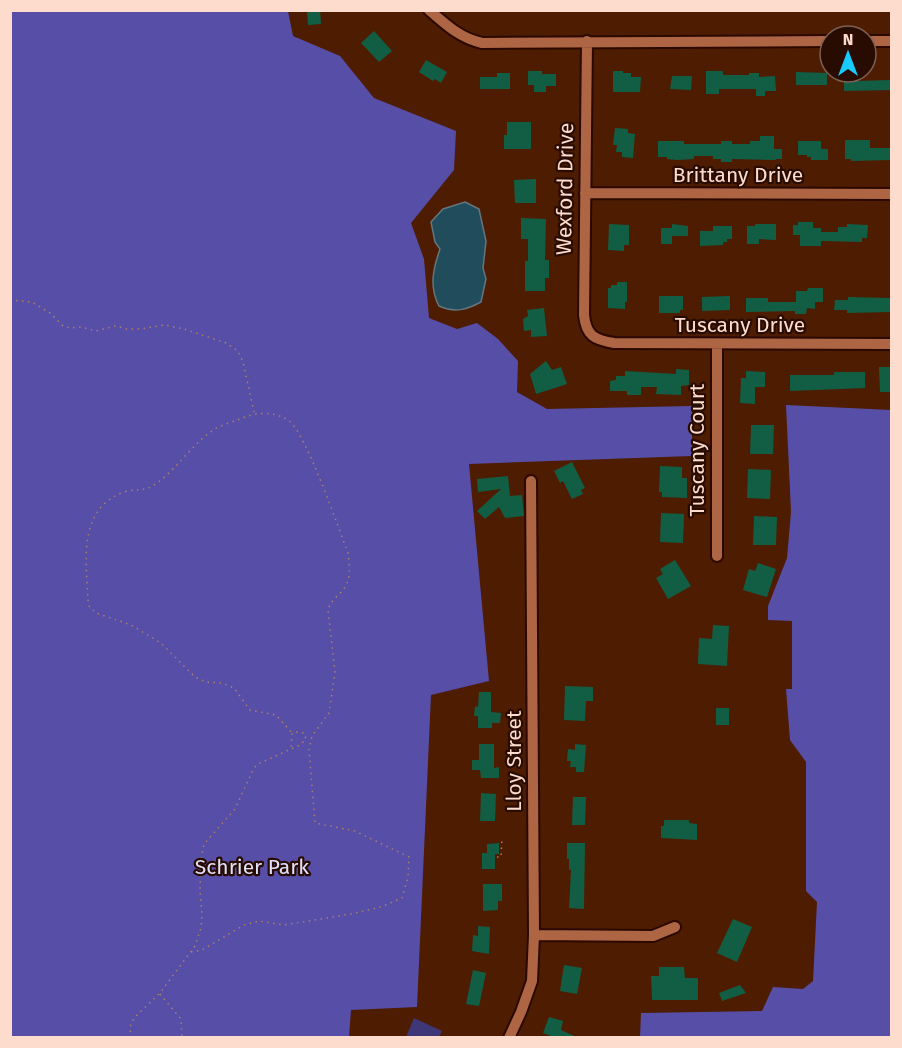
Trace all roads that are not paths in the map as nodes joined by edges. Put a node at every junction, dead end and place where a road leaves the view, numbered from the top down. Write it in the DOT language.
graph roads {
  1 [pos="429,10"];
  2 [pos="587,41"];
  3 [pos="818,41"];
  4 [pos="585,193"];
  5 [pos="891,194"];
  6 [pos="591,335"];
  7 [pos="891,344"];
  8 [pos="717,345"];
  9 [pos="531,481"];
  10 [pos="717,556"];
  11 [pos="675,927"];
  12 [pos="534,935"];
  13 [pos="509,1038"];
  1 -- 2 [label="street"];
  2 -- 3 [label="street"];
  2 -- 4 [label="street, Wexford Drive"];
  4 -- 5 [label="street, Brittany Drive"];
  4 -- 6 [label="street, Wexford Drive"];
  6 -- 8 [label="street, Tuscany Drive"];
  7 -- 8 [label="street, Tuscany Drive"];
  8 -- 10 [label="street, Tuscany Court"];
  9 -- 12 [label="street, Lloy Street"];
  11 -- 12 [label="street"];
  12 -- 13 [label="street, Lloy Street"];
}
